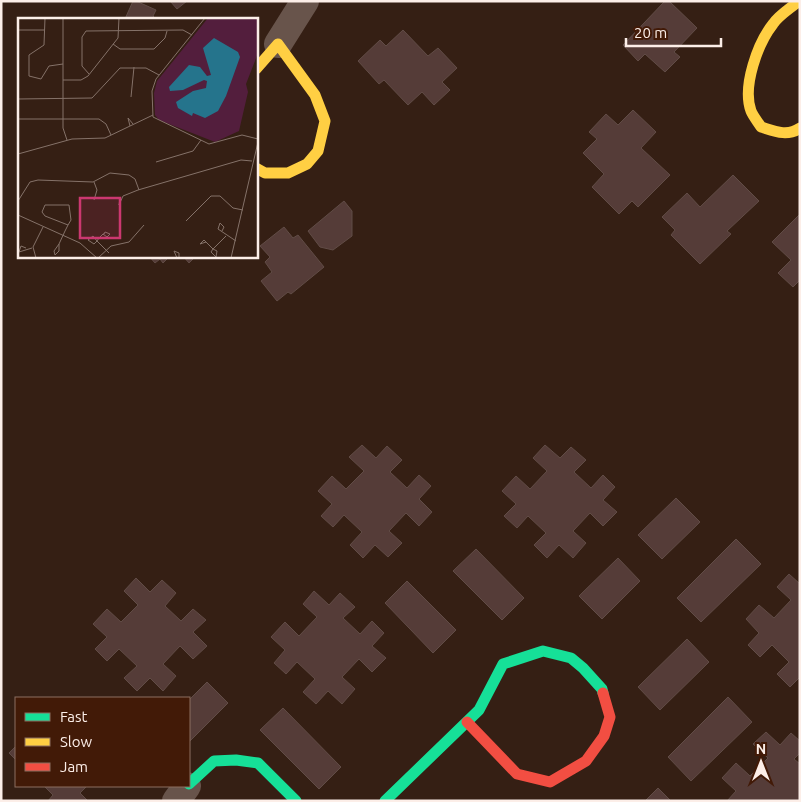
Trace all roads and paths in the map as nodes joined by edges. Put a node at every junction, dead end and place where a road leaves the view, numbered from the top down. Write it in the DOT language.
graph roads {
  1 [pos="305,1"];
  2 [pos="799,2"];
  3 [pos="278,44"];
  4 [pos="258,67"];
  5 [pos="800,128"];
  6 [pos="258,169"];
  7 [pos="467,722"];
  8 [pos="190,783"];
  9 [pos="186,787"];
  10 [pos="176,801"];
  11 [pos="296,801"];
  12 [pos="385,801"];
  1 -- 3 [label="street"];
  2 -- 5 [label="street"];
  3 -- 4 [label="street"];
  3 -- 6 [label="street"];
  7 -- 7 [label="street"];
  7 -- 12 [label="street"];
  8 -- 11 [label="street"];
  9 -- 10 [label="street"];
}
